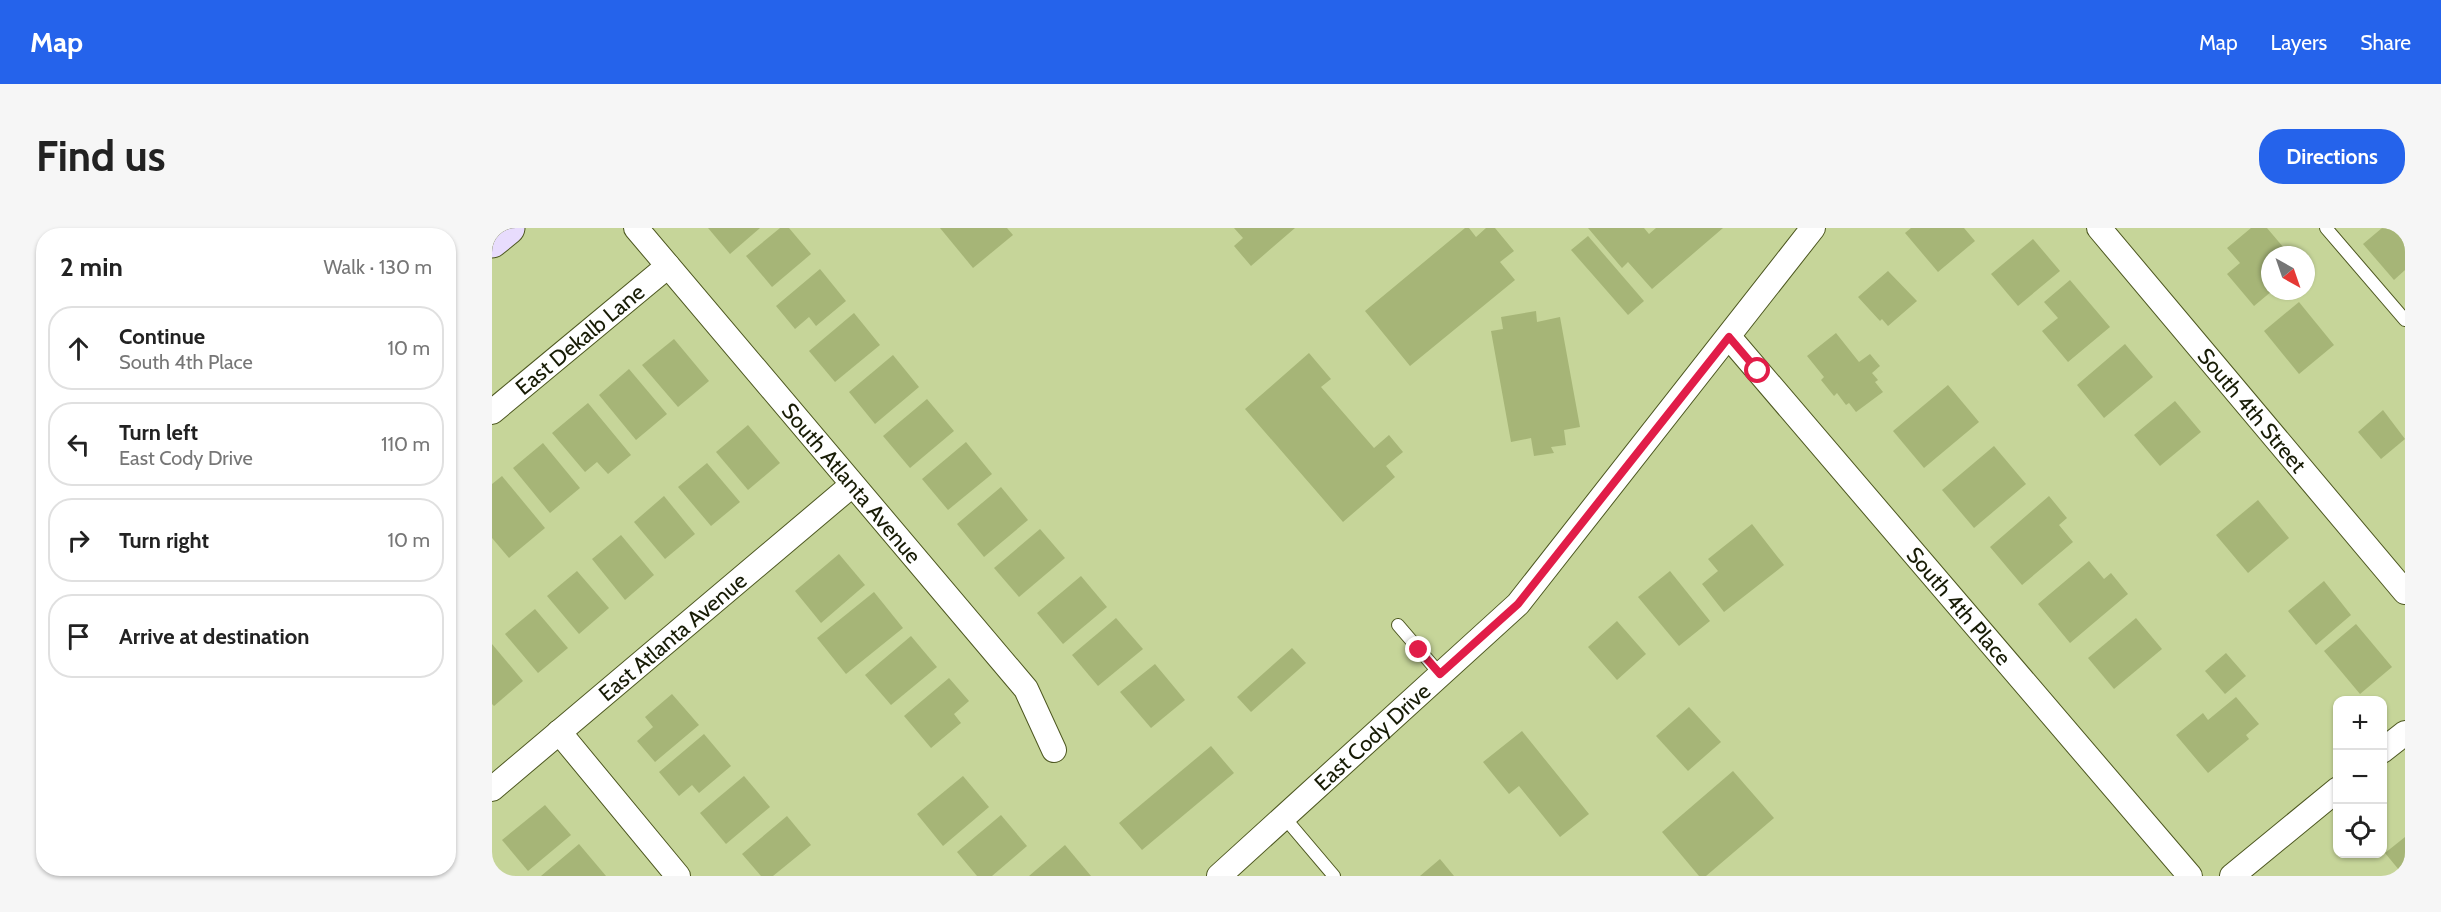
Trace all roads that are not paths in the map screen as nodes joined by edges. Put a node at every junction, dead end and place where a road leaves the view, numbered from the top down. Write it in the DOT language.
graph roads {
  1 [pos="508,228"];
  2 [pos="636,228"];
  3 [pos="1813,228"];
  4 [pos="2099,228"];
  5 [pos="2326,228"];
  6 [pos="492,241"];
  7 [pos="668,266"];
  8 [pos="2405,320"];
  9 [pos="1729,337"];
  10 [pos="492,412"];
  11 [pos="852,485"];
  12 [pos="2405,592"];
  13 [pos="1398,625"];
  14 [pos="1440,674"];
  15 [pos="559,732"];
  16 [pos="2405,733"];
  17 [pos="1053,750"];
  18 [pos="2383,750"];
  19 [pos="492,789"];
  20 [pos="2333,792"];
  21 [pos="1284,816"];
  22 [pos="678,876"];
  23 [pos="1219,876"];
  24 [pos="1334,876"];
  25 [pos="2190,876"];
  26 [pos="2232,876"];
  1 -- 6 [label="street"];
  2 -- 7 [label="street, South Atlanta Avenue"];
  3 -- 9 [label="street, East Cody Drive"];
  4 -- 12 [label="street, South 4th Street"];
  5 -- 8 [label="lane"];
  7 -- 10 [label="street, East Dekalb Lane"];
  7 -- 11 [label="street, South Atlanta Avenue"];
  9 -- 14 [label="street, East Cody Drive"];
  9 -- 25 [label="street, South 4th Place"];
  11 -- 15 [label="street, East Atlanta Avenue"];
  11 -- 17 [label="street, South Atlanta Avenue"];
  13 -- 14 [label="lane"];
  14 -- 21 [label="street, East Cody Drive"];
  15 -- 19 [label="street, East Atlanta Avenue"];
  15 -- 22 [label="street"];
  16 -- 18 [label="street"];
  20 -- 26 [label="street"];
  21 -- 23 [label="street, East Cody Drive"];
  21 -- 24 [label="lane"];
}
